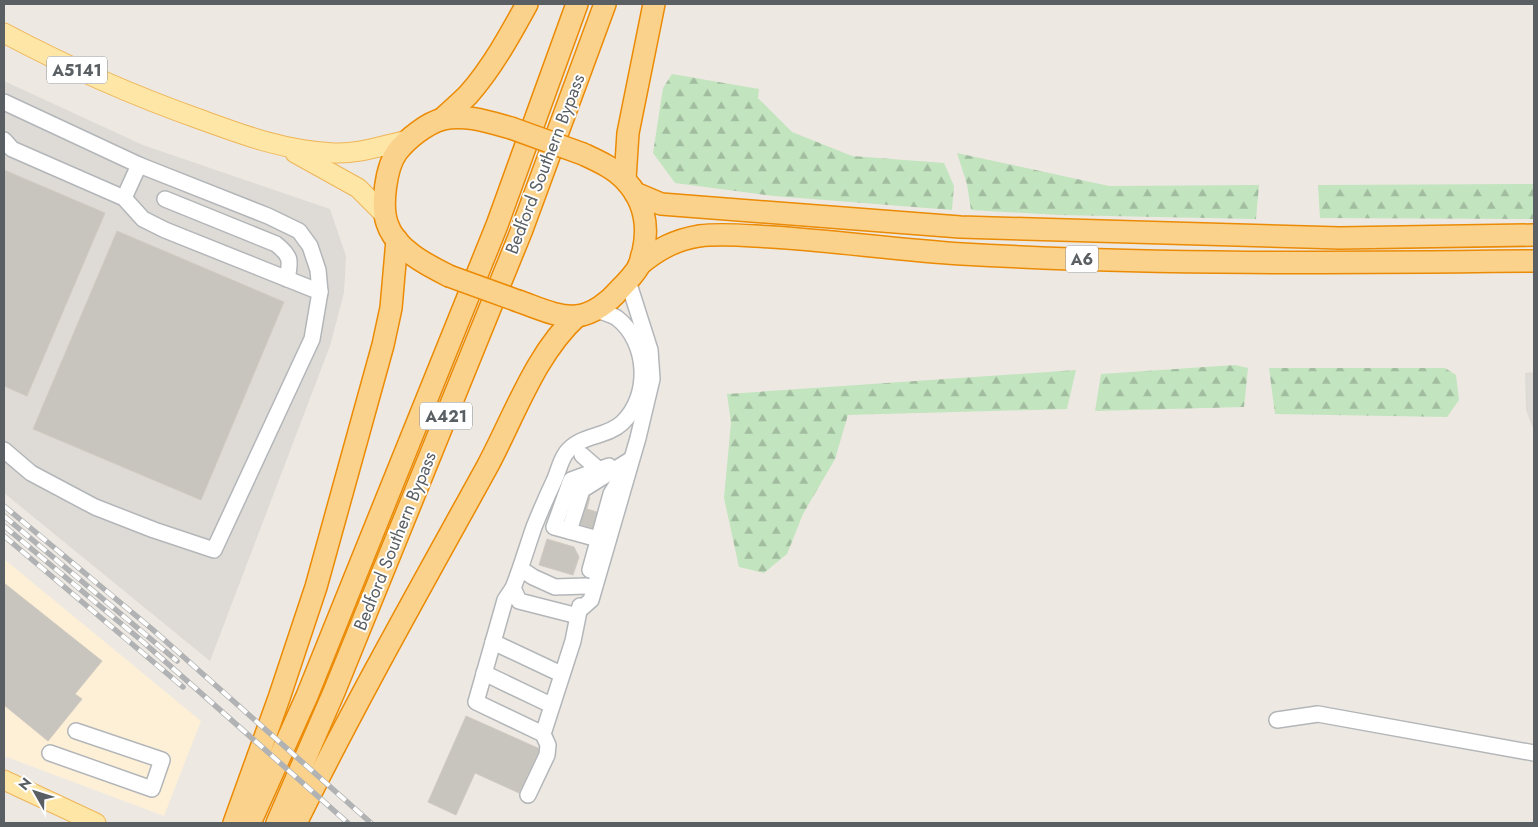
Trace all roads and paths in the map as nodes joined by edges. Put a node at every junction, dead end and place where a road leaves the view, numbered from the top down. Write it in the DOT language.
graph roads {
  1 [pos="527,4"];
  2 [pos="577,4"];
  3 [pos="605,4"];
  4 [pos="654,4"];
  5 [pos="4,33"];
  6 [pos="4,102"];
  7 [pos="442,119"];
  8 [pos="4,140"];
  9 [pos="408,140"];
  10 [pos="285,148"];
  11 [pos="139,166"];
  12 [pos="630,186"];
  13 [pos="124,198"];
  14 [pos="165,199"];
  15 [pos="386,216"];
  16 [pos="1534,235"];
  17 [pos="397,240"];
  18 [pos="1534,261"];
  19 [pos="634,273"];
  20 [pos="287,279"];
  21 [pos="320,292"];
  22 [pos="586,313"];
  23 [pos="621,425"];
  24 [pos="638,438"];
  25 [pos="4,450"];
  26 [pos="582,455"];
  27 [pos="632,460"];
  28 [pos="598,469"];
  29 [pos="569,531"];
  30 [pos="598,539"];
  31 [pos="521,569"];
  32 [pos="586,586"];
  33 [pos="512,588"];
  34 [pos="578,611"];
  35 [pos="493,642"];
  36 [pos="484,673"];
  37 [pos="561,674"];
  38 [pos="551,705"];
  39 [pos="1277,720"];
  40 [pos="76,732"];
  41 [pos="543,734"];
  42 [pos="50,753"];
  43 [pos="1534,753"];
  44 [pos="4,780"];
  45 [pos="528,794"];
  46 [pos="96,823"];
  47 [pos="234,823"];
  48 [pos="250,823"];
  49 [pos="277,823"];
  50 [pos="296,823"];
  1 -- 7 [label="highway"];
  2 -- 48 [label="highway, Bedford Southern Bypass / A421"];
  3 -- 49 [label="highway, Bedford Southern Bypass / A421"];
  4 -- 12 [label="highway"];
  5 -- 10 [label="main road, A5141"];
  6 -- 11 [label="street"];
  7 -- 9 [label="highway"];
  7 -- 12 [label="highway, bridge"];
  8 -- 13 [label="street"];
  9 -- 10 [label="main road, A5141"];
  9 -- 15 [label="highway"];
  10 -- 15 [label="main road, A5141"];
  11 -- 13 [label="street"];
  11 -- 21 [label="street"];
  12 -- 16 [label="highway, A6"];
  12 -- 19 [label="highway"];
  13 -- 20 [label="street"];
  14 -- 20 [label="street"];
  15 -- 17 [label="highway"];
  17 -- 22 [label="highway, bridge"];
  17 -- 47 [label="highway"];
  18 -- 19 [label="highway, A6"];
  19 -- 22 [label="highway"];
  19 -- 24 [label="street"];
  20 -- 21 [label="street"];
  21 -- 25 [label="street"];
  22 -- 23 [label="street"];
  22 -- 50 [label="highway"];
  23 -- 24 [label="street"];
  23 -- 31 [label="street"];
  24 -- 27 [label="street"];
  26 -- 28 [label="street"];
  27 -- 28 [label="street"];
  27 -- 29 [label="street"];
  27 -- 30 [label="street"];
  27 -- 34 [label="street"];
  28 -- 29 [label="street"];
  29 -- 30 [label="street"];
  30 -- 32 [label="street"];
  31 -- 32 [label="street"];
  31 -- 33 [label="street"];
  32 -- 34 [label="street"];
  33 -- 34 [label="street"];
  33 -- 35 [label="street"];
  34 -- 37 [label="street"];
  35 -- 36 [label="street"];
  35 -- 37 [label="street"];
  36 -- 38 [label="street"];
  36 -- 41 [label="street"];
  37 -- 38 [label="street"];
  38 -- 41 [label="street"];
  39 -- 43 [label="street"];
  40 -- 42 [label="street"];
  41 -- 45 [label="street"];
  44 -- 46 [label="main road"];
}
